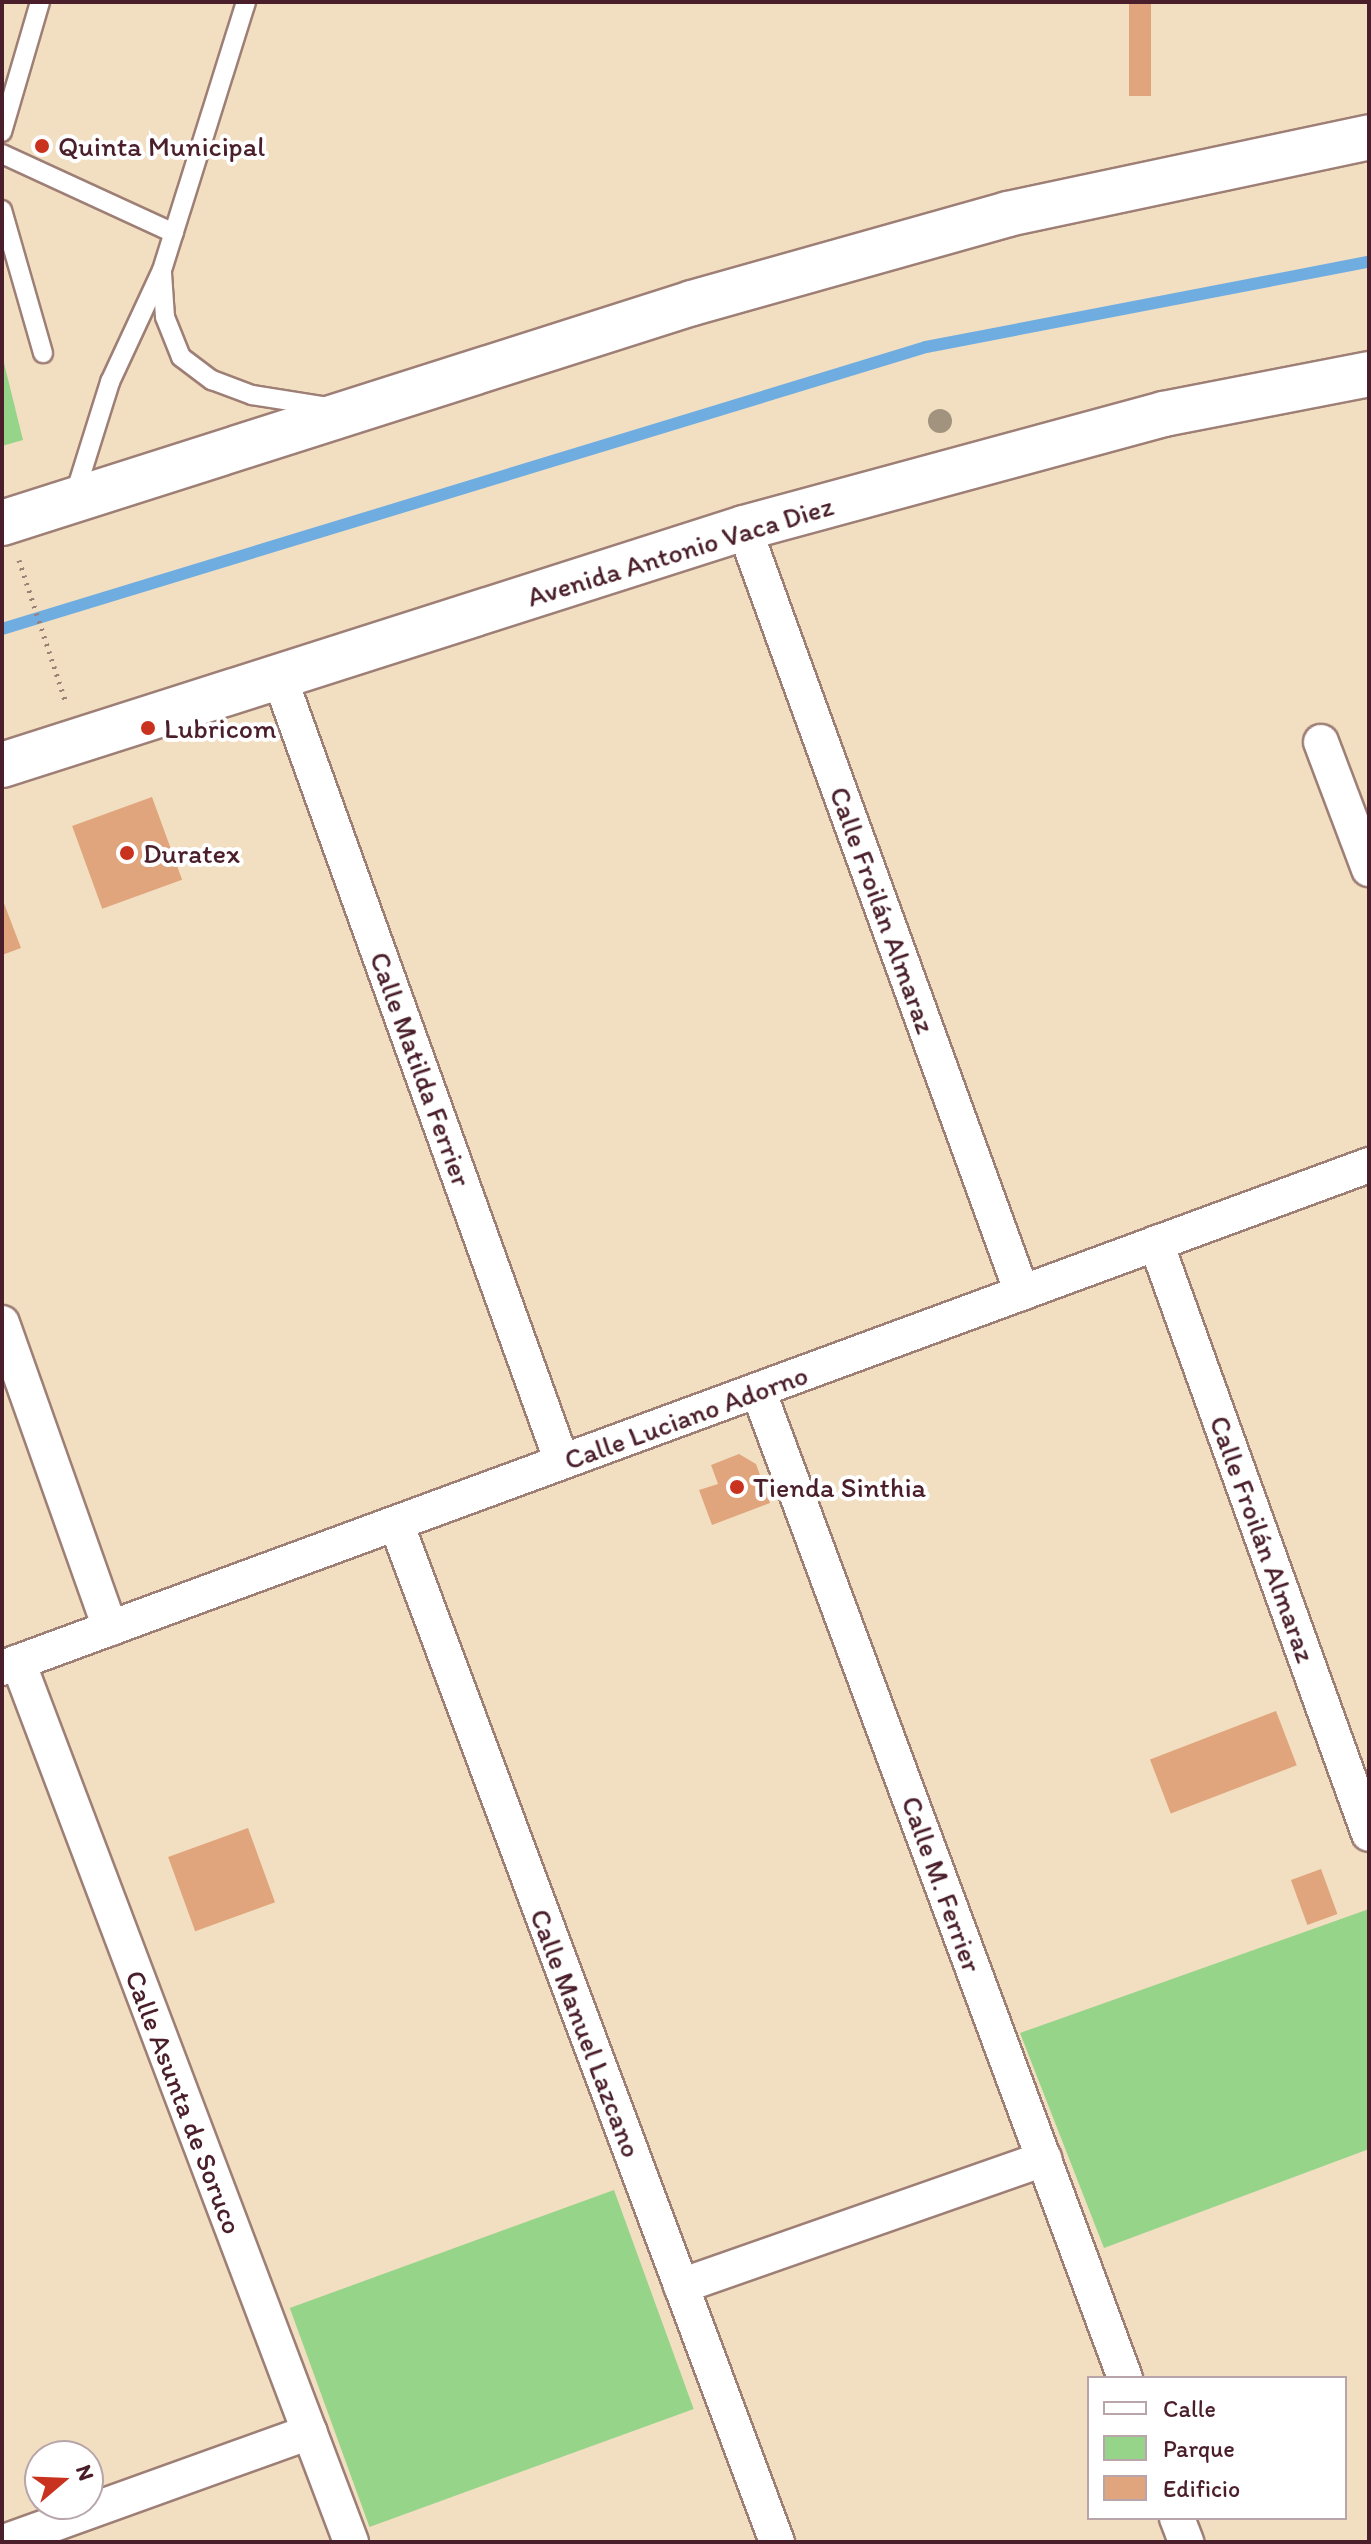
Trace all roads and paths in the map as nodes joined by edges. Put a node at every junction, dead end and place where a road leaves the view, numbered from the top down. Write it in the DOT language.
graph roads {
  1 [pos="40,2"];
  2 [pos="246,2"];
  3 [pos="2,132"];
  4 [pos="1369,137"];
  5 [pos="2,154"];
  6 [pos="2,210"];
  7 [pos="174,233"];
  8 [pos="162,270"];
  9 [pos="43,353"];
  10 [pos="1369,374"];
  11 [pos="357,411"];
  12 [pos="72,502"];
  13 [pos="744,528"];
  14 [pos="10,540"];
  15 [pos="279,676"];
  16 [pos="67,706"];
  17 [pos="1321,742"];
  18 [pos="2,765"];
  19 [pos="1369,869"];
  20 [pos="1369,1165"];
  21 [pos="1156,1243"];
  22 [pos="1022,1293"];
  23 [pos="2,1323"];
  24 [pos="758,1390"];
  25 [pos="562,1462"];
  26 [pos="396,1523"];
  27 [pos="110,1628"];
  28 [pos="10,1665"];
  29 [pos="1369,1834"];
  30 [pos="1044,2159"];
  31 [pos="681,2286"];
  32 [pos="1124,2376"];
  33 [pos="310,2432"];
  34 [pos="1178,2520"];
  35 [pos="4,2542"];
  36 [pos="351,2542"];
  37 [pos="777,2542"];
  38 [pos="1186,2542"];
  1 -- 3 [label="lane"];
  2 -- 7 [label="lane"];
  4 -- 11 [label="highway"];
  5 -- 7 [label="lane"];
  6 -- 9 [label="lane"];
  7 -- 8 [label="lane"];
  8 -- 11 [label="lane"];
  8 -- 12 [label="lane"];
  10 -- 13 [label="highway, Avenida Antonio Vaca Diez"];
  11 -- 12 [label="highway"];
  12 -- 14 [label="highway"];
  13 -- 15 [label="highway, Avenida Antonio Vaca Diez"];
  13 -- 22 [label="street, Calle Froilán Almaraz"];
  14 -- 16 [label="path"];
  15 -- 18 [label="highway, Avenida Antonio Vaca Diez"];
  15 -- 25 [label="street, Calle Matilda Ferrier"];
  17 -- 19 [label="street"];
  20 -- 21 [label="street, Calle Luciano Adorno"];
  21 -- 22 [label="street, Calle Luciano Adorno"];
  21 -- 29 [label="street, Calle Froilán Almaraz"];
  22 -- 24 [label="street, Calle Luciano Adorno"];
  23 -- 27 [label="street"];
  24 -- 25 [label="street, Calle Luciano Adorno"];
  24 -- 30 [label="street, Calle M. Ferrier"];
  25 -- 26 [label="street, Calle Luciano Adorno"];
  26 -- 27 [label="street, Calle Luciano Adorno"];
  26 -- 31 [label="street, Calle Manuel Lazcano"];
  27 -- 28 [label="street, Calle Luciano Adorno"];
  28 -- 33 [label="street, Calle Asunta de Soruco"];
  30 -- 31 [label="street"];
  30 -- 32 [label="street, Calle M. Ferrier"];
  31 -- 37 [label="street, Calle Manuel Lazcano"];
  33 -- 35 [label="street"];
  33 -- 36 [label="street, Calle Asunta de Soruco"];
  34 -- 38 [label="street"];
}
